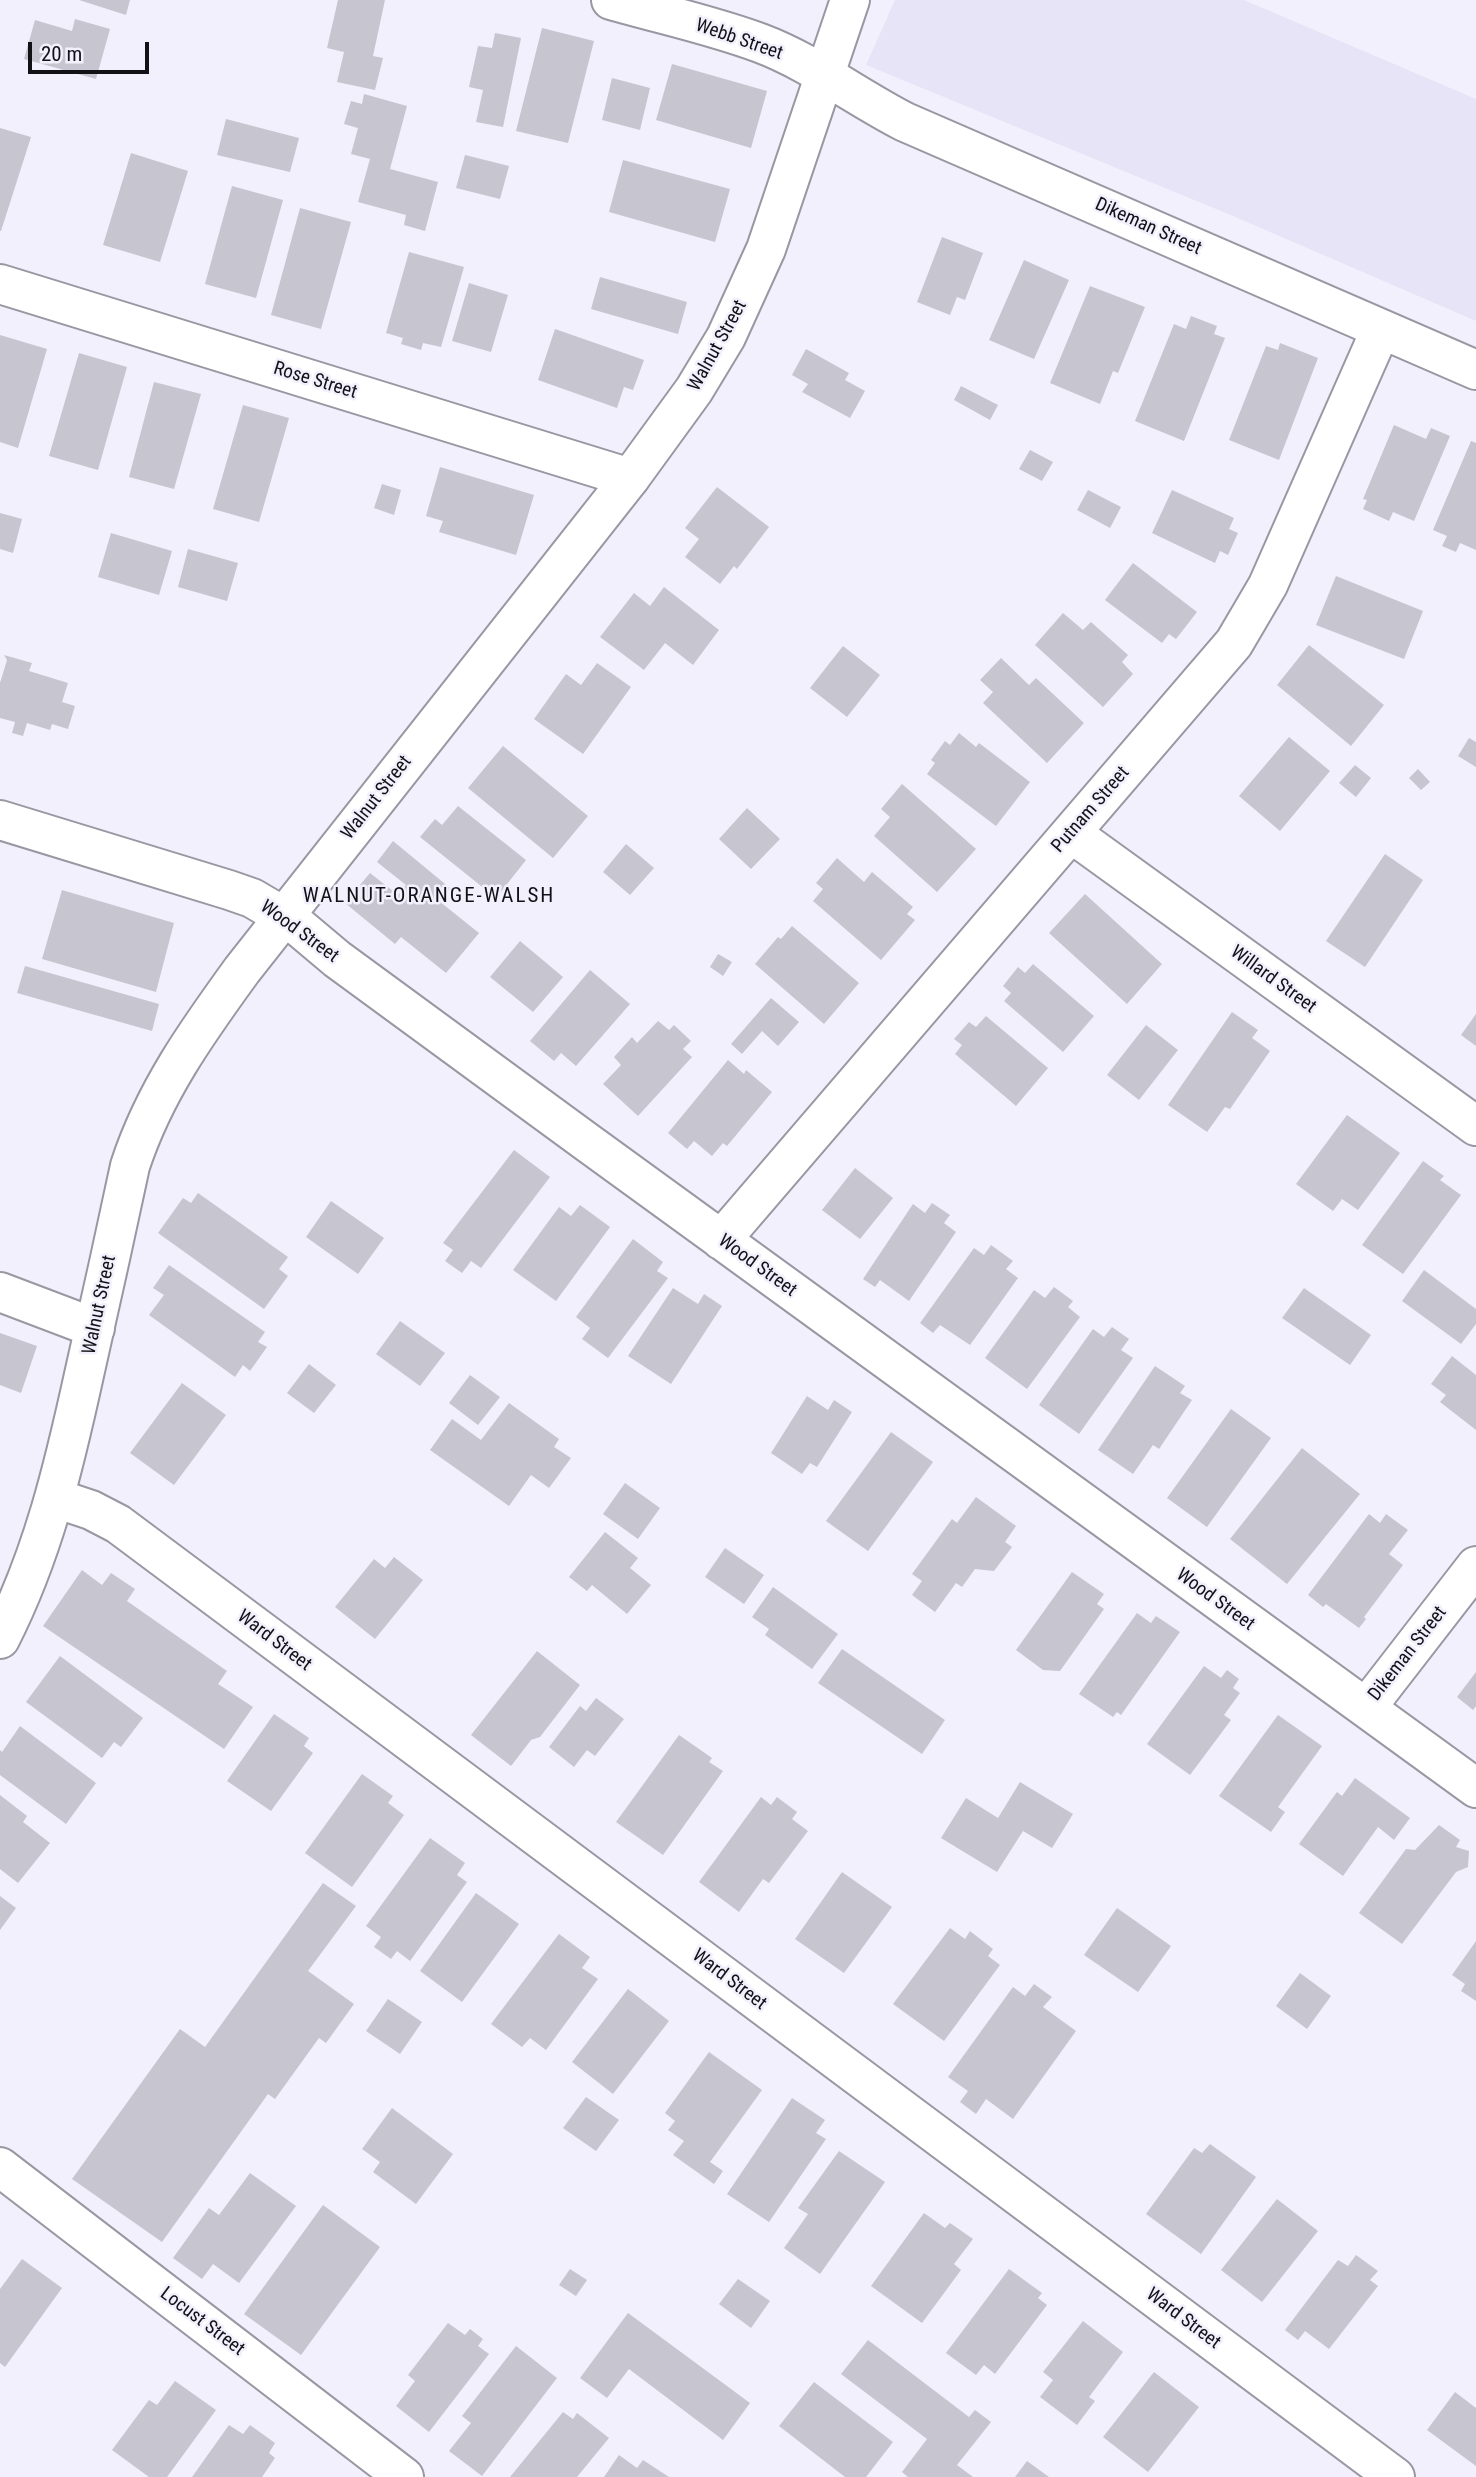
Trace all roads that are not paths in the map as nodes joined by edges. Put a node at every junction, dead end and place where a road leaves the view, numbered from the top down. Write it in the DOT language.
graph roads {
  1 [pos="611,0"];
  2 [pos="850,0"];
  3 [pos="824,76"];
  4 [pos="0,284"];
  5 [pos="1381,329"];
  6 [pos="1476,370"];
  7 [pos="630,478"];
  8 [pos="0,820"];
  9 [pos="1071,833"];
  10 [pos="284,916"];
  11 [pos="1476,1126"];
  12 [pos="721,1240"];
  13 [pos="0,1292"];
  14 [pos="95,1328"];
  15 [pos="55,1498"];
  16 [pos="1476,1566"];
  17 [pos="0,1639"];
  18 [pos="1366,1708"];
  19 [pos="1476,1788"];
  20 [pos="0,2167"];
  21 [pos="404,2477"];
  22 [pos="1395,2477"];
  1 -- 3 [label="street, Webb Street"];
  2 -- 3 [label="street, Walnut Street"];
  3 -- 5 [label="street, Dikeman Street"];
  3 -- 7 [label="street, Walnut Street"];
  4 -- 7 [label="street, Rose Street"];
  5 -- 6 [label="street, Dikeman Street"];
  5 -- 9 [label="street, Putnam Street"];
  7 -- 10 [label="street, Walnut Street"];
  8 -- 10 [label="street, Wood Street"];
  9 -- 11 [label="street, Willard Street"];
  9 -- 12 [label="street, Putnam Street"];
  10 -- 12 [label="street, Wood Street"];
  10 -- 14 [label="street, Walnut Street"];
  12 -- 18 [label="street, Wood Street"];
  13 -- 14 [label="street"];
  14 -- 15 [label="street, Walnut Street"];
  15 -- 17 [label="street, Walnut Street"];
  15 -- 22 [label="street, Ward Street"];
  16 -- 18 [label="street, Dikeman Street"];
  18 -- 19 [label="street, Wood Street"];
  20 -- 21 [label="street, Locust Street"];
}
